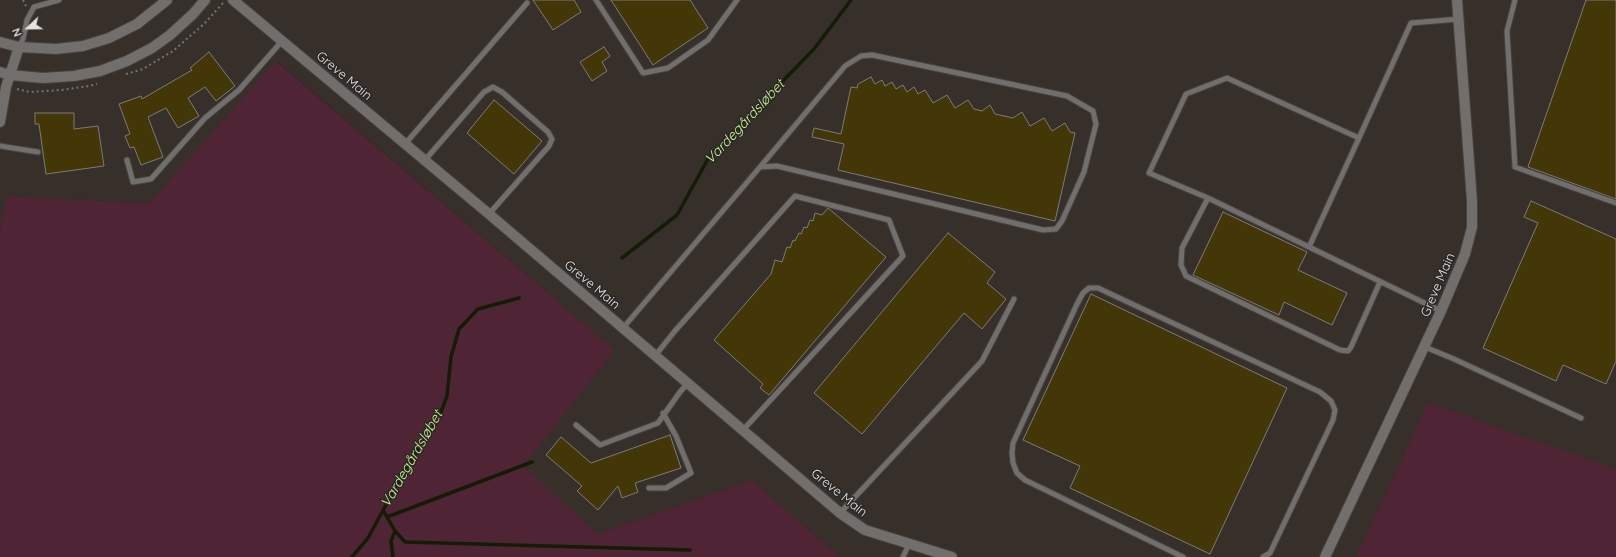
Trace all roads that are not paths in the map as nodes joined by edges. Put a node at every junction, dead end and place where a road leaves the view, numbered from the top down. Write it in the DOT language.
graph roads {
  1 [pos="59,0"];
  2 [pos="167,0"];
  3 [pos="205,0"];
  4 [pos="233,0"];
  5 [pos="596,0"];
  6 [pos="738,0"];
  7 [pos="1457,0"];
  8 [pos="1515,0"];
  9 [pos="527,3"];
  10 [pos="1459,19"];
  11 [pos="282,41"];
  12 [pos="0,42"];
  13 [pos="19,47"];
  14 [pos="0,72"];
  15 [pos="10,75"];
  16 [pos="0,122"];
  17 [pos="1359,138"];
  18 [pos="405,144"];
  19 [pos="0,146"];
  20 [pos="38,152"];
  21 [pos="127,160"];
  22 [pos="424,160"];
  23 [pos="760,167"];
  24 [pos="1208,198"];
  25 [pos="1616,203"];
  26 [pos="489,214"];
  27 [pos="1309,247"];
  28 [pos="1380,282"];
  29 [pos="1014,299"];
  30 [pos="1441,311"];
  31 [pos="623,328"];
  32 [pos="1425,347"];
  33 [pos="656,356"];
  34 [pos="688,383"];
  35 [pos="664,413"];
  36 [pos="1580,418"];
  37 [pos="576,425"];
  38 [pos="743,430"];
  39 [pos="649,488"];
  40 [pos="840,513"];
  41 [pos="909,544"];
  42 [pos="903,557"];
  43 [pos="952,557"];
  44 [pos="1183,557"];
  45 [pos="1263,557"];
  46 [pos="1324,557"];
  1 -- 13 [label="lane"];
  2 -- 13 [label="street"];
  3 -- 15 [label="street"];
  4 -- 11 [label="street, Greve Main"];
  5 -- 6 [label="lane"];
  7 -- 10 [label="street, Greve Main"];
  8 -- 25 [label="lane"];
  9 -- 18 [label="lane"];
  10 -- 17 [label="lane"];
  10 -- 30 [label="street, Greve Main"];
  11 -- 18 [label="street, Greve Main"];
  11 -- 21 [label="lane"];
  12 -- 13 [label="street"];
  13 -- 15 [label="street"];
  14 -- 15 [label="street"];
  15 -- 16 [label="street"];
  17 -- 24 [label="lane"];
  17 -- 27 [label="lane"];
  18 -- 22 [label="street, Greve Main"];
  19 -- 20 [label="lane"];
  22 -- 26 [label="street, Greve Main"];
  22 -- 26 [label="lane"];
  23 -- 23 [label="lane"];
  23 -- 31 [label="lane"];
  24 -- 27 [label="lane"];
  24 -- 28 [label="lane"];
  26 -- 31 [label="street, Greve Main"];
  27 -- 28 [label="lane"];
  28 -- 30 [label="lane"];
  29 -- 40 [label="lane"];
  30 -- 32 [label="street, Greve Main"];
  31 -- 33 [label="street, Greve Main"];
  32 -- 36 [label="lane"];
  32 -- 46 [label="street, Greve Main"];
  33 -- 34 [label="street, Greve Main"];
  33 -- 38 [label="lane"];
  34 -- 35 [label="lane"];
  34 -- 38 [label="street, Greve Main"];
  35 -- 37 [label="lane"];
  35 -- 39 [label="lane"];
  38 -- 40 [label="street, Greve Main"];
  40 -- 41 [label="street, Greve Main"];
  41 -- 42 [label="lane"];
  41 -- 43 [label="street, Greve Main"];
  44 -- 45 [label="lane"];
}
